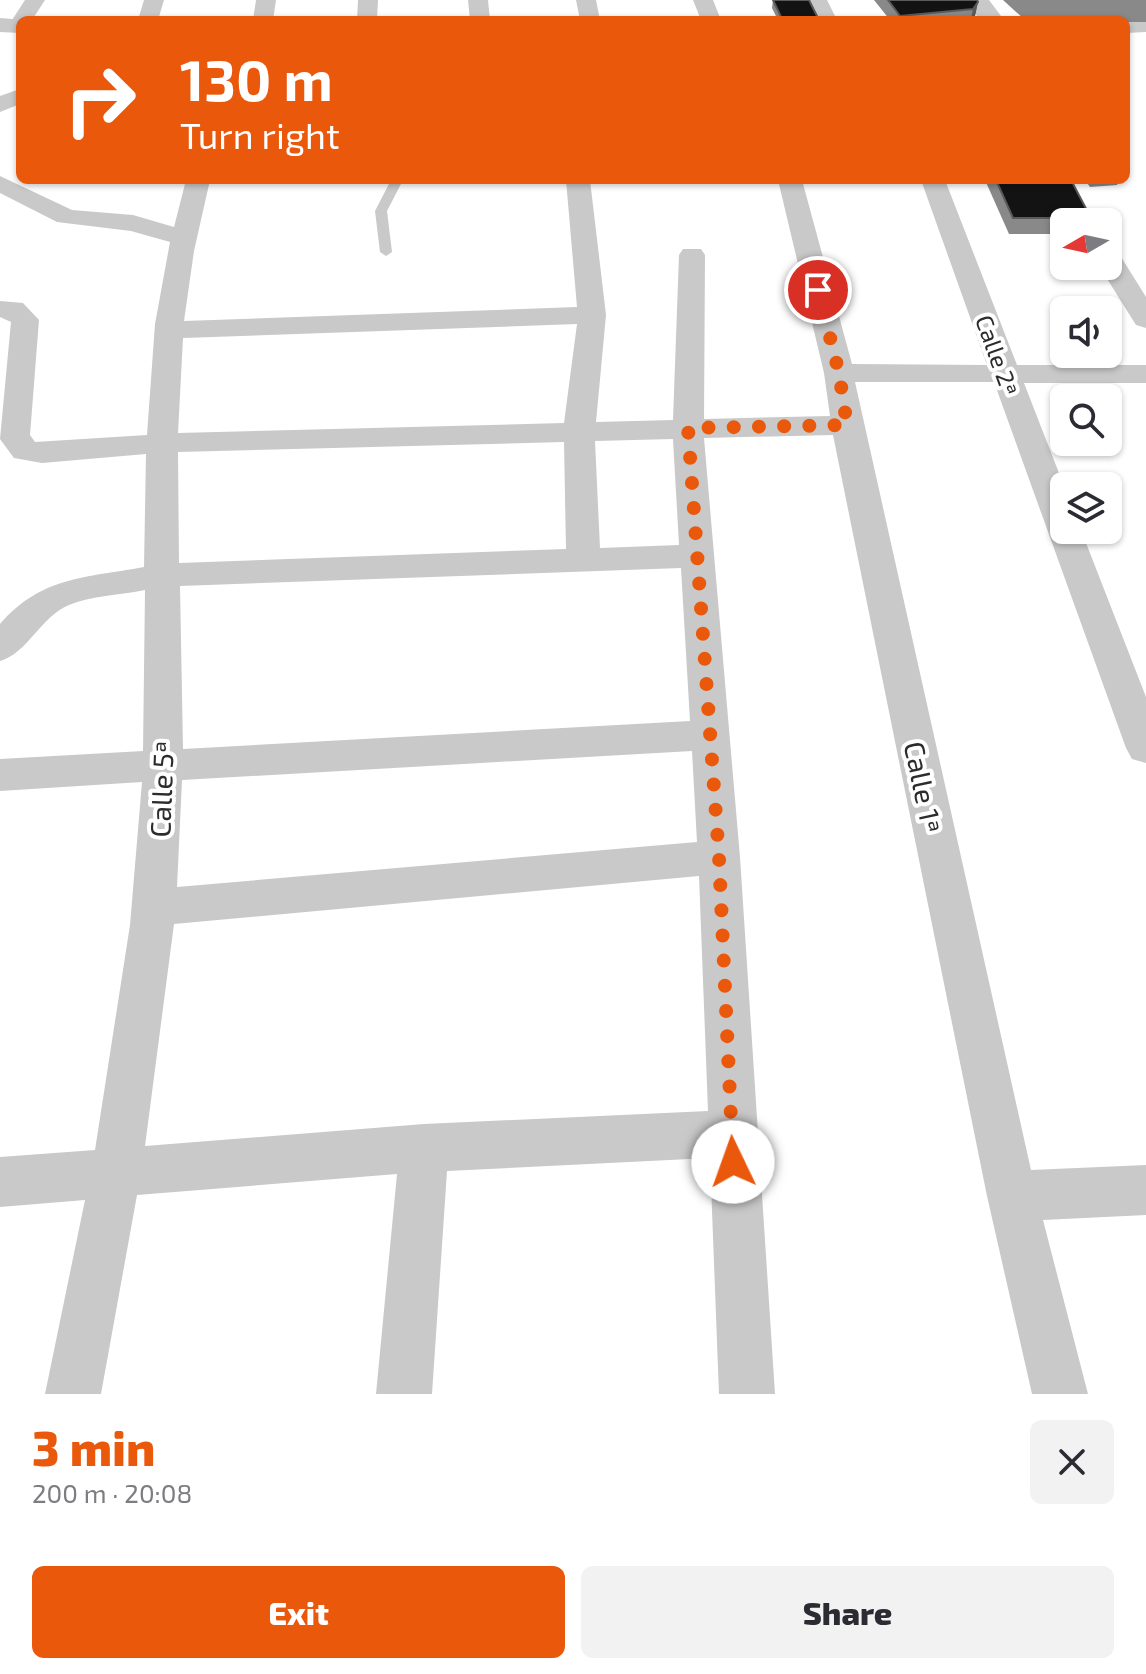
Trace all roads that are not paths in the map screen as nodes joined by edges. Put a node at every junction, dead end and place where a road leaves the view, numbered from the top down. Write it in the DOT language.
graph roads {
  1 [pos="35,0"];
  2 [pos="22,16"];
  3 [pos="0,183"];
  4 [pos="197,184"];
  5 [pos="395,184"];
  6 [pos="578,184"];
  7 [pos="791,184"];
  8 [pos="934,184"];
  9 [pos="181,237"];
  10 [pos="386,252"];
  11 [pos="692,255"];
  12 [pos="1122,280"];
  13 [pos="0,309"];
  14 [pos="592,315"];
  15 [pos="1146,319"];
  16 [pos="169,330"];
  17 [pos="839,373"];
  18 [pos="1005,373"];
  19 [pos="1146,374"];
  20 [pos="847,425"];
  21 [pos="688,428"];
  22 [pos="579,431"];
  23 [pos="164,443"];
  24 [pos="1050,493"];
  25 [pos="1069,544"];
  26 [pos="697,556"];
  27 [pos="583,558"];
  28 [pos="163,575"];
  29 [pos="0,648"];
  30 [pos="710,735"];
  31 [pos="1146,748"];
  32 [pos="163,767"];
  33 [pos="0,775"];
  34 [pos="719,857"];
  35 [pos="156,907"];
  36 [pos="731,1133"];
  37 [pos="424,1148"];
  38 [pos="116,1173"];
  39 [pos="0,1182"];
  40 [pos="1146,1190"];
  41 [pos="1012,1196"];
  42 [pos="73,1394"];
  43 [pos="404,1394"];
  44 [pos="747,1394"];
  45 [pos="1060,1394"];
  1 -- 2 [label="street"];
  3 -- 9 [label="street"];
  4 -- 9 [label="street, Calle 5ª"];
  5 -- 10 [label="lane"];
  6 -- 14 [label="street"];
  7 -- 17 [label="street, Calle 1ª"];
  8 -- 18 [label="street, Calle 2ª"];
  9 -- 16 [label="street, Calle 5ª"];
  11 -- 21 [label="street"];
  12 -- 15 [label="street"];
  13 -- 23 [label="street"];
  14 -- 16 [label="street"];
  14 -- 22 [label="street"];
  16 -- 23 [label="street, Calle 5ª"];
  17 -- 18 [label="street"];
  17 -- 20 [label="street, Calle 1ª"];
  18 -- 19 [label="street"];
  18 -- 24 [label="street, Calle 2ª"];
  20 -- 21 [label="street"];
  20 -- 41 [label="street, Calle 1ª"];
  21 -- 22 [label="street"];
  21 -- 26 [label="street"];
  22 -- 23 [label="street"];
  22 -- 27 [label="street"];
  23 -- 28 [label="street, Calle 5ª"];
  25 -- 31 [label="street, Calle 2ª"];
  26 -- 27 [label="street"];
  26 -- 30 [label="street"];
  27 -- 28 [label="street"];
  28 -- 29 [label="street"];
  28 -- 32 [label="street, Calle 5ª"];
  30 -- 32 [label="street"];
  30 -- 34 [label="street"];
  32 -- 33 [label="street"];
  32 -- 35 [label="street, Calle 5ª"];
  34 -- 35 [label="street"];
  34 -- 36 [label="street"];
  35 -- 38 [label="street, Calle 5ª"];
  36 -- 37 [label="street"];
  36 -- 44 [label="street"];
  37 -- 38 [label="street"];
  37 -- 43 [label="street"];
  38 -- 39 [label="street"];
  38 -- 42 [label="street, Calle 5ª"];
  40 -- 41 [label="street"];
  41 -- 45 [label="street, Calle 1ª"];
}
